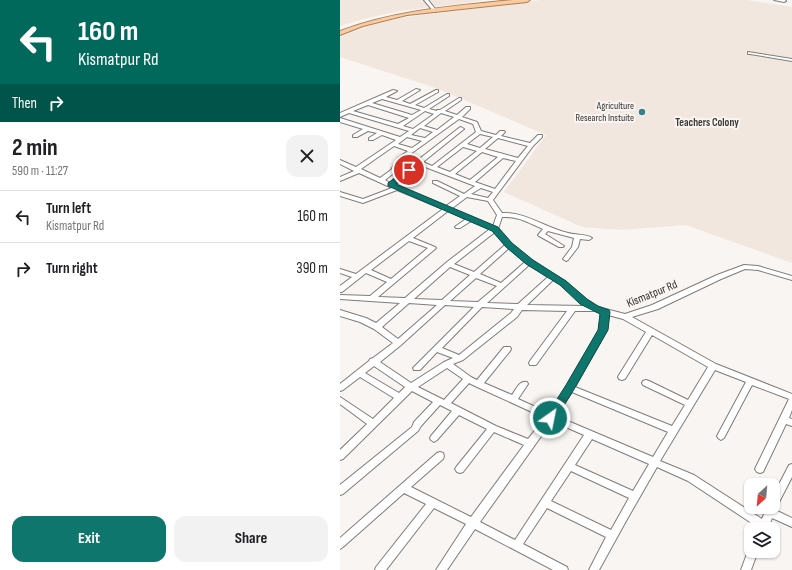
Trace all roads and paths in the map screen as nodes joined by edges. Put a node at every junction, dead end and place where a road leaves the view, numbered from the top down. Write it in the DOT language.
graph roads {
  1 [pos="426,0"];
  2 [pos="510,0"];
  3 [pos="527,0"];
  4 [pos="776,0"];
  5 [pos="784,1"];
  6 [pos="434,10"];
  7 [pos="340,30"];
  8 [pos="340,33"];
  9 [pos="750,53"];
  10 [pos="792,60"];
  11 [pos="418,90"];
  12 [pos="395,91"];
  13 [pos="436,91"];
  14 [pos="447,95"];
  15 [pos="382,96"];
  16 [pos="459,99"];
  17 [pos="398,101"];
  18 [pos="367,103"];
  19 [pos="411,105"];
  20 [pos="468,108"];
  21 [pos="424,109"];
  22 [pos="348,111"];
  23 [pos="438,112"];
  24 [pos="340,114"];
  25 [pos="458,116"];
  26 [pos="412,117"];
  27 [pos="340,120"];
  28 [pos="399,126"];
  29 [pos="419,126"];
  30 [pos="461,128"];
  31 [pos="367,129"];
  32 [pos="412,130"];
  33 [pos="437,132"];
  34 [pos="479,132"];
  35 [pos="380,133"];
  36 [pos="499,134"];
  37 [pos="406,135"];
  38 [pos="355,136"];
  39 [pos="540,136"];
  40 [pos="371,139"];
  41 [pos="400,139"];
  42 [pos="426,140"];
  43 [pos="393,144"];
  44 [pos="463,144"];
  45 [pos="531,146"];
  46 [pos="412,150"];
  47 [pos="482,150"];
  48 [pos="502,156"];
  49 [pos="519,160"];
  50 [pos="340,162"];
  51 [pos="418,162"];
  52 [pos="434,168"];
  53 [pos="358,170"];
  54 [pos="452,174"];
  55 [pos="340,179"];
  56 [pos="381,180"];
  57 [pos="435,182"];
  58 [pos="472,182"];
  59 [pos="394,186"];
  60 [pos="480,186"];
  61 [pos="496,191"];
  62 [pos="340,194"];
  63 [pos="465,196"];
  64 [pos="490,200"];
  65 [pos="446,209"];
  66 [pos="500,215"];
  67 [pos="470,219"];
  68 [pos="458,227"];
  69 [pos="547,228"];
  70 [pos="495,229"];
  71 [pos="577,237"];
  72 [pos="408,238"];
  73 [pos="589,238"];
  74 [pos="509,245"];
  75 [pos="561,246"];
  76 [pos="566,259"];
  77 [pos="529,262"];
  78 [pos="449,264"];
  79 [pos="340,271"];
  80 [pos="367,271"];
  81 [pos="474,274"];
  82 [pos="553,276"];
  83 [pos="358,277"];
  84 [pos="792,278"];
  85 [pos="392,282"];
  86 [pos="502,286"];
  87 [pos="340,290"];
  88 [pos="340,297"];
  89 [pos="371,299"];
  90 [pos="406,301"];
  91 [pos="441,303"];
  92 [pos="481,304"];
  93 [pos="520,307"];
  94 [pos="573,308"];
  95 [pos="595,309"];
  96 [pos="606,312"];
  97 [pos="340,313"];
  98 [pos="625,317"];
  99 [pos="377,327"];
  100 [pos="651,331"];
  101 [pos="398,342"];
  102 [pos="437,349"];
  103 [pos="507,349"];
  104 [pos="460,358"];
  105 [pos="373,362"];
  106 [pos="533,363"];
  107 [pos="447,364"];
  108 [pos="713,366"];
  109 [pos="417,368"];
  110 [pos="360,373"];
  111 [pos="622,377"];
  112 [pos="468,379"];
  113 [pos="751,380"];
  114 [pos="646,383"];
  115 [pos="478,384"];
  116 [pos="524,384"];
  117 [pos="411,387"];
  118 [pos="340,388"];
  119 [pos="570,388"];
  120 [pos="399,397"];
  121 [pos="792,397"];
  122 [pos="340,400"];
  123 [pos="513,400"];
  124 [pos="792,401"];
  125 [pos="442,403"];
  126 [pos="690,404"];
  127 [pos="457,410"];
  128 [pos="550,418"];
  129 [pos="788,421"];
  130 [pos="374,424"];
  131 [pos="493,428"];
  132 [pos="674,430"];
  133 [pos="590,434"];
  134 [pos="722,436"];
  135 [pos="434,438"];
  136 [pos="530,444"];
  137 [pos="341,454"];
  138 [pos="440,456"];
  139 [pos="654,462"];
  140 [pos="569,466"];
  141 [pos="792,468"];
  142 [pos="460,469"];
  143 [pos="760,469"];
  144 [pos="403,488"];
  145 [pos="340,491"];
  146 [pos="780,491"];
  147 [pos="635,496"];
  148 [pos="545,502"];
  149 [pos="433,503"];
  150 [pos="779,514"];
  151 [pos="754,522"];
  152 [pos="473,523"];
  153 [pos="792,523"];
  154 [pos="612,535"];
  155 [pos="340,544"];
  156 [pos="517,545"];
  157 [pos="750,558"];
  158 [pos="380,570"];
  159 [pos="442,570"];
  160 [pos="563,570"];
  161 [pos="594,570"];
  162 [pos="746,570"];
  1 -- 6 [label="street"];
  2 -- 6 [label="main road"];
  3 -- 6 [label="main road"];
  4 -- 5 [label="street"];
  6 -- 7 [label="main road"];
  6 -- 8 [label="main road"];
  9 -- 10 [label="street"];
  11 -- 17 [label="street"];
  12 -- 15 [label="street"];
  13 -- 19 [label="street"];
  14 -- 21 [label="street"];
  15 -- 17 [label="street"];
  15 -- 18 [label="street"];
  16 -- 23 [label="street"];
  17 -- 19 [label="street"];
  18 -- 22 [label="street"];
  18 -- 26 [label="street"];
  19 -- 21 [label="street"];
  20 -- 25 [label="street"];
  21 -- 23 [label="street"];
  21 -- 26 [label="street"];
  22 -- 24 [label="street"];
  22 -- 28 [label="street"];
  23 -- 25 [label="street"];
  23 -- 29 [label="street"];
  25 -- 33 [label="street"];
  25 -- 34 [label="street"];
  26 -- 28 [label="street"];
  27 -- 31 [label="street"];
  28 -- 32 [label="street"];
  29 -- 32 [label="street"];
  29 -- 33 [label="street"];
  30 -- 51 [label="street"];
  31 -- 35 [label="street"];
  31 -- 38 [label="street"];
  32 -- 37 [label="street"];
  33 -- 42 [label="street"];
  34 -- 36 [label="street"];
  34 -- 44 [label="street"];
  35 -- 40 [label="street"];
  35 -- 41 [label="street"];
  36 -- 45 [label="street"];
  36 -- 47 [label="street"];
  37 -- 41 [label="street"];
  37 -- 42 [label="street"];
  39 -- 45 [label="street"];
  41 -- 43 [label="street"];
  42 -- 46 [label="street"];
  43 -- 46 [label="street"];
  43 -- 53 [label="street"];
  44 -- 47 [label="street"];
  44 -- 52 [label="street"];
  45 -- 49 [label="street"];
  46 -- 56 [label="street"];
  47 -- 48 [label="street"];
  47 -- 54 [label="street"];
  48 -- 49 [label="street"];
  48 -- 58 [label="street"];
  49 -- 61 [label="street"];
  50 -- 53 [label="street, Kismatpur Rd"];
  51 -- 52 [label="street"];
  51 -- 59 [label="street"];
  52 -- 54 [label="street"];
  53 -- 55 [label="street"];
  53 -- 56 [label="street, Kismatpur Rd"];
  54 -- 58 [label="street"];
  56 -- 59 [label="street, Kismatpur Rd"];
  57 -- 63 [label="street"];
  58 -- 60 [label="street"];
  59 -- 62 [label="street"];
  59 -- 65 [label="street, Kismatpur Rd"];
  60 -- 61 [label="street"];
  60 -- 63 [label="street"];
  61 -- 64 [label="street"];
  63 -- 64 [label="street"];
  63 -- 65 [label="street"];
  64 -- 66 [label="street"];
  65 -- 67 [label="street, Kismatpur Rd"];
  65 -- 72 [label="street"];
  66 -- 69 [label="street"];
  66 -- 70 [label="street"];
  67 -- 68 [label="street"];
  67 -- 70 [label="street, Kismatpur Rd"];
  69 -- 71 [label="street"];
  69 -- 75 [label="street"];
  70 -- 74 [label="street, Kismatpur Rd"];
  70 -- 78 [label="street"];
  71 -- 73 [label="street"];
  71 -- 76 [label="street"];
  72 -- 80 [label="street"];
  72 -- 85 [label="street"];
  74 -- 77 [label="street, Kismatpur Rd"];
  74 -- 81 [label="street"];
  77 -- 82 [label="street, Kismatpur Rd"];
  77 -- 86 [label="street"];
  78 -- 81 [label="street"];
  78 -- 90 [label="street"];
  79 -- 83 [label="street"];
  80 -- 83 [label="street"];
  80 -- 85 [label="street"];
  81 -- 86 [label="street"];
  81 -- 91 [label="street"];
  82 -- 93 [label="street"];
  82 -- 95 [label="street, Kismatpur Rd"];
  83 -- 87 [label="street"];
  84 -- 98 [label="street, Kismatpur Rd"];
  85 -- 89 [label="street"];
  86 -- 92 [label="street"];
  88 -- 89 [label="street"];
  89 -- 90 [label="street"];
  90 -- 91 [label="street"];
  90 -- 99 [label="street"];
  91 -- 92 [label="street"];
  91 -- 101 [label="street"];
  92 -- 93 [label="street"];
  92 -- 102 [label="street"];
  93 -- 94 [label="street"];
  93 -- 104 [label="street"];
  94 -- 95 [label="street"];
  94 -- 106 [label="street"];
  95 -- 96 [label="street, Kismatpur Rd"];
  96 -- 98 [label="street, Kismatpur Rd"];
  96 -- 119 [label="street"];
  97 -- 99 [label="street"];
  98 -- 100 [label="street"];
  99 -- 101 [label="street"];
  100 -- 108 [label="street"];
  100 -- 111 [label="street"];
  101 -- 105 [label="street"];
  102 -- 104 [label="street"];
  102 -- 109 [label="street"];
  103 -- 115 [label="street"];
  104 -- 107 [label="street"];
  105 -- 110 [label="street"];
  105 -- 117 [label="street"];
  107 -- 112 [label="street"];
  107 -- 117 [label="street"];
  108 -- 113 [label="street"];
  108 -- 126 [label="street"];
  110 -- 118 [label="street"];
  110 -- 120 [label="street"];
  112 -- 115 [label="street"];
  112 -- 125 [label="street"];
  113 -- 121 [label="street"];
  113 -- 134 [label="street"];
  114 -- 126 [label="street"];
  115 -- 123 [label="street"];
  116 -- 123 [label="street"];
  117 -- 120 [label="street"];
  117 -- 125 [label="street"];
  119 -- 128 [label="street"];
  119 -- 132 [label="street"];
  120 -- 130 [label="street"];
  122 -- 130 [label="street"];
  123 -- 128 [label="street"];
  124 -- 129 [label="street"];
  125 -- 127 [label="street"];
  125 -- 145 [label="street"];
  126 -- 132 [label="street"];
  127 -- 131 [label="street"];
  127 -- 135 [label="street"];
  128 -- 133 [label="street"];
  128 -- 136 [label="street"];
  129 -- 143 [label="street"];
  130 -- 137 [label="street"];
  131 -- 136 [label="street"];
  131 -- 142 [label="street"];
  132 -- 139 [label="street"];
  133 -- 139 [label="street"];
  133 -- 140 [label="street"];
  136 -- 152 [label="street"];
  138 -- 144 [label="street"];
  139 -- 147 [label="street"];
  139 -- 151 [label="street"];
  140 -- 147 [label="street"];
  140 -- 148 [label="street"];
  141 -- 146 [label="street"];
  144 -- 149 [label="street"];
  144 -- 155 [label="street"];
  147 -- 154 [label="street"];
  148 -- 154 [label="street"];
  148 -- 156 [label="street"];
  149 -- 152 [label="street"];
  149 -- 158 [label="street"];
  150 -- 153 [label="street"];
  152 -- 156 [label="street"];
  152 -- 159 [label="street"];
  154 -- 161 [label="street"];
  156 -- 160 [label="street"];
  157 -- 162 [label="street"];
}
